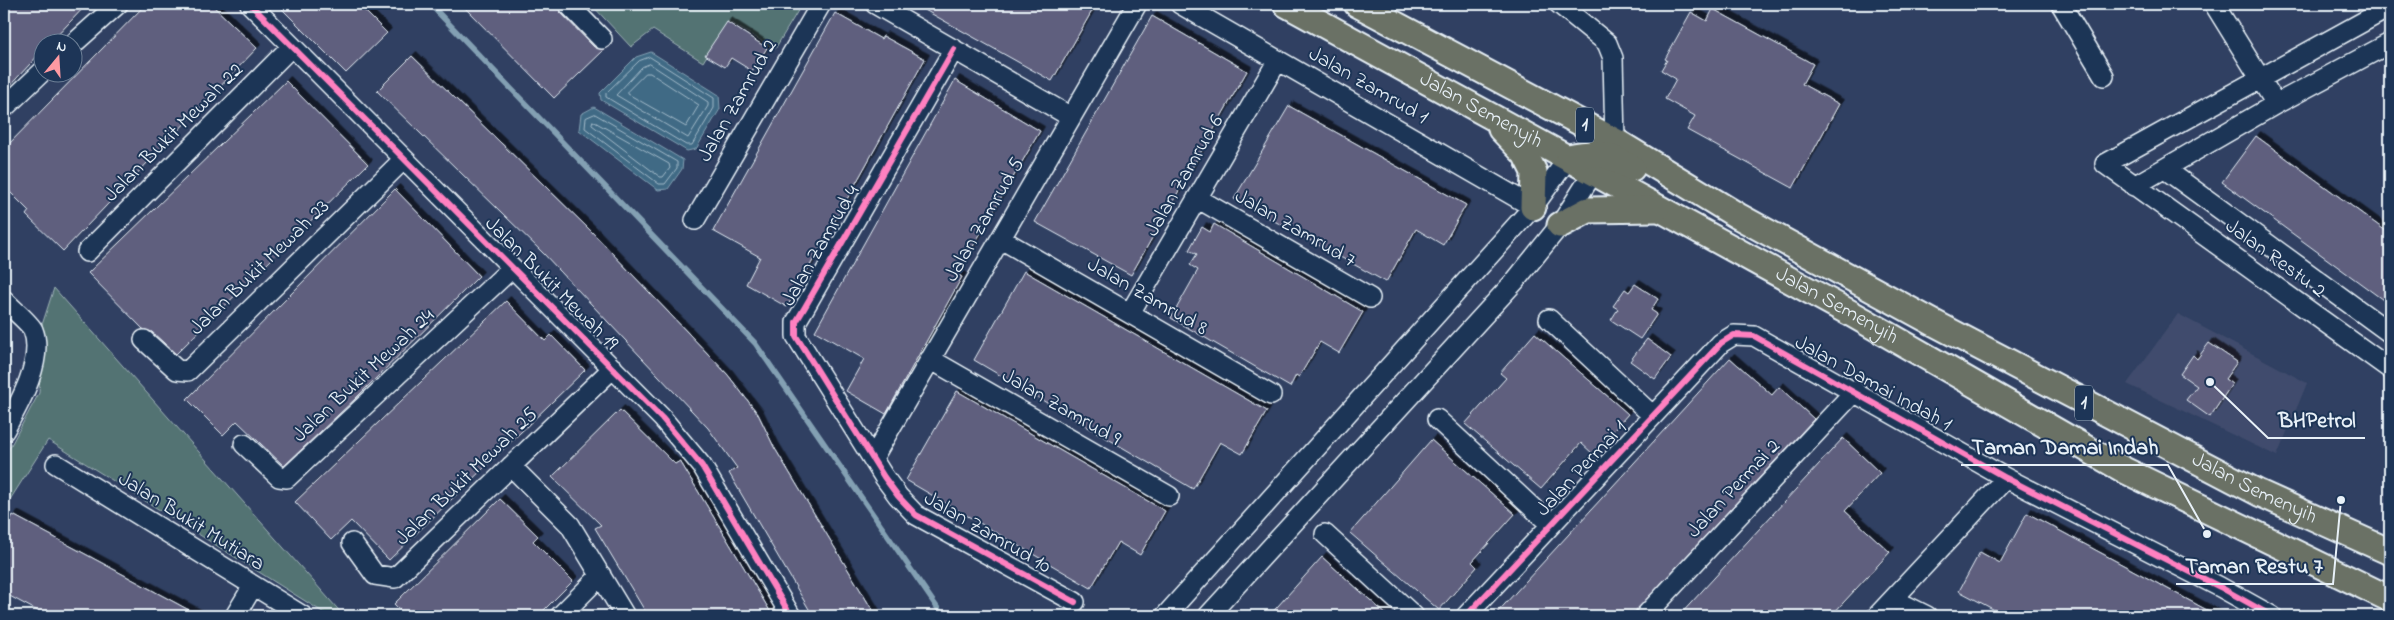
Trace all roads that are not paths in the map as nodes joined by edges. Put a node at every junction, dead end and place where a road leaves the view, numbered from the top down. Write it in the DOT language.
graph roads {
  1 [pos="118,4"];
  2 [pos="250,4"];
  3 [pos="568,4"];
  4 [pos="821,4"];
  5 [pos="875,4"];
  6 [pos="1137,4"];
  7 [pos="1180,4"];
  8 [pos="1286,4"];
  9 [pos="1357,4"];
  10 [pos="1559,4"];
  11 [pos="2061,4"];
  12 [pos="2214,4"];
  13 [pos="1385,10"];
  14 [pos="2386,10"];
  15 [pos="82,36"];
  16 [pos="602,39"];
  17 [pos="1428,42"];
  18 [pos="292,46"];
  19 [pos="2388,48"];
  20 [pos="954,49"];
  21 [pos="1278,60"];
  22 [pos="2104,76"];
  23 [pos="2260,78"];
  24 [pos="32,81"];
  25 [pos="2276,104"];
  26 [pos="4,108"];
  27 [pos="1480,110"];
  28 [pos="1071,117"];
  29 [pos="1615,140"];
  30 [pos="404,159"];
  31 [pos="1583,161"];
  32 [pos="2165,169"];
  33 [pos="2134,186"];
  34 [pos="1198,198"];
  35 [pos="1533,207"];
  36 [pos="1659,209"];
  37 [pos="1738,216"];
  38 [pos="695,220"];
  39 [pos="1560,225"];
  40 [pos="1001,238"];
  41 [pos="87,252"];
  42 [pos="512,268"];
  43 [pos="1370,298"];
  44 [pos="4,300"];
  45 [pos="1130,313"];
  46 [pos="1549,320"];
  47 [pos="2390,333"];
  48 [pos="144,340"];
  49 [pos="1721,343"];
  50 [pos="930,359"];
  51 [pos="613,368"];
  52 [pos="2390,369"];
  53 [pos="1855,391"];
  54 [pos="1272,395"];
  55 [pos="1653,416"];
  56 [pos="1437,419"];
  57 [pos="4,431"];
  58 [pos="244,444"];
  59 [pos="873,458"];
  60 [pos="56,464"];
  61 [pos="511,466"];
  62 [pos="2006,478"];
  63 [pos="1169,496"];
  64 [pos="1551,525"];
  65 [pos="1325,534"];
  66 [pos="352,543"];
  67 [pos="2390,552"];
  68 [pos="601,575"];
  69 [pos="253,586"];
  70 [pos="1893,599"];
  71 [pos="2390,599"];
  72 [pos="1075,602"];
  73 [pos="235,616"];
  74 [pos="303,616"];
  75 [pos="560,616"];
  76 [pos="625,616"];
  77 [pos="791,616"];
  78 [pos="1165,616"];
  79 [pos="1208,616"];
  80 [pos="1414,616"];
  81 [pos="1466,616"];
  82 [pos="1645,616"];
  83 [pos="1877,616"];
  84 [pos="1927,616"];
  85 [pos="2272,616"];
  1 -- 15 [label="street"];
  2 -- 18 [label="street, Jalan Bukit Mewah 19"];
  3 -- 16 [label="street"];
  4 -- 38 [label="street, Jalan Zamrud 2"];
  5 -- 20 [label="street"];
  6 -- 28 [label="street, Jalan Zamrud 5"];
  7 -- 21 [label="street, Jalan Zamrud 1"];
  8 -- 27 [label="main road, Jalan Semenyih / 1"];
  9 -- 13 [label="main road, Jalan Semenyih / 1"];
  10 -- 29 [label="street"];
  11 -- 22 [label="street"];
  12 -- 23 [label="street"];
  13 -- 17 [label="main road, Jalan Semenyih / 1"];
  14 -- 23 [label="street"];
  17 -- 29 [label="main road, Jalan Semenyih / 1"];
  17 -- 31 [label="main road"];
  18 -- 30 [label="street, Jalan Bukit Mewah 19"];
  18 -- 41 [label="street, Jalan Bukit Mewah 22"];
  19 -- 25 [label="street"];
  20 -- 28 [label="street"];
  20 -- 59 [label="street, Jalan Zamrud 4"];
  21 -- 34 [label="street, Jalan Zamrud 6"];
  21 -- 35 [label="street, Jalan Zamrud 1"];
  23 -- 25 [label="street"];
  23 -- 33 [label="street, Jalan Restu 2"];
  24 -- 26 [label="street"];
  25 -- 32 [label="street"];
  27 -- 31 [label="main road, Jalan Semenyih / 1"];
  27 -- 35 [label="main road"];
  28 -- 40 [label="street, Jalan Zamrud 5"];
  29 -- 37 [label="main road, Jalan Semenyih / 1"];
  30 -- 42 [label="street, Jalan Bukit Mewah 19"];
  30 -- 48 [label="street, Jalan Bukit Mewah 23"];
  31 -- 35 [label="street"];
  31 -- 36 [label="main road, Jalan Semenyih / 1"];
  31 -- 37 [label="main road"];
  31 -- 39 [label="street"];
  32 -- 33 [label="street"];
  32 -- 47 [label="street, Jalan Restu 2"];
  33 -- 52 [label="street, Jalan Restu 2"];
  34 -- 43 [label="street, Jalan Zamrud 7"];
  34 -- 45 [label="street, Jalan Zamrud 6"];
  35 -- 78 [label="street"];
  36 -- 39 [label="main road"];
  36 -- 71 [label="main road, Jalan Semenyih / 1"];
  37 -- 67 [label="main road, Jalan Semenyih / 1"];
  39 -- 79 [label="street"];
  40 -- 45 [label="street, Jalan Zamrud 8"];
  40 -- 50 [label="street, Jalan Zamrud 5"];
  42 -- 51 [label="street, Jalan Bukit Mewah 19"];
  42 -- 58 [label="street, Jalan Bukit Mewah 24"];
  44 -- 57 [label="street"];
  45 -- 54 [label="street, Jalan Zamrud 8"];
  46 -- 55 [label="street"];
  49 -- 53 [label="street, Jalan Damai Indah 1"];
  49 -- 55 [label="street, Jalan Permai 1"];
  50 -- 59 [label="street, Jalan Zamrud 5"];
  50 -- 63 [label="street, Jalan Zamrud 9"];
  51 -- 61 [label="street, Jalan Bukit Mewah 25"];
  51 -- 77 [label="street, Jalan Bukit Mewah 19"];
  53 -- 62 [label="street, Jalan Damai Indah 1"];
  53 -- 82 [label="street, Jalan Permai 2"];
  55 -- 64 [label="street, Jalan Permai 1"];
  56 -- 64 [label="street"];
  59 -- 72 [label="street, Jalan Zamrud 10"];
  60 -- 69 [label="street, Jalan Bukit Mutiara"];
  61 -- 66 [label="street, Jalan Bukit Mewah 25"];
  61 -- 68 [label="street"];
  62 -- 70 [label="street"];
  62 -- 85 [label="street, Jalan Damai Indah 1"];
  64 -- 81 [label="street, Jalan Permai 1"];
  65 -- 80 [label="street"];
  68 -- 75 [label="street"];
  68 -- 76 [label="street"];
  69 -- 73 [label="street"];
  69 -- 74 [label="street, Jalan Bukit Mutiara"];
  70 -- 83 [label="street"];
  70 -- 84 [label="street"];
}
